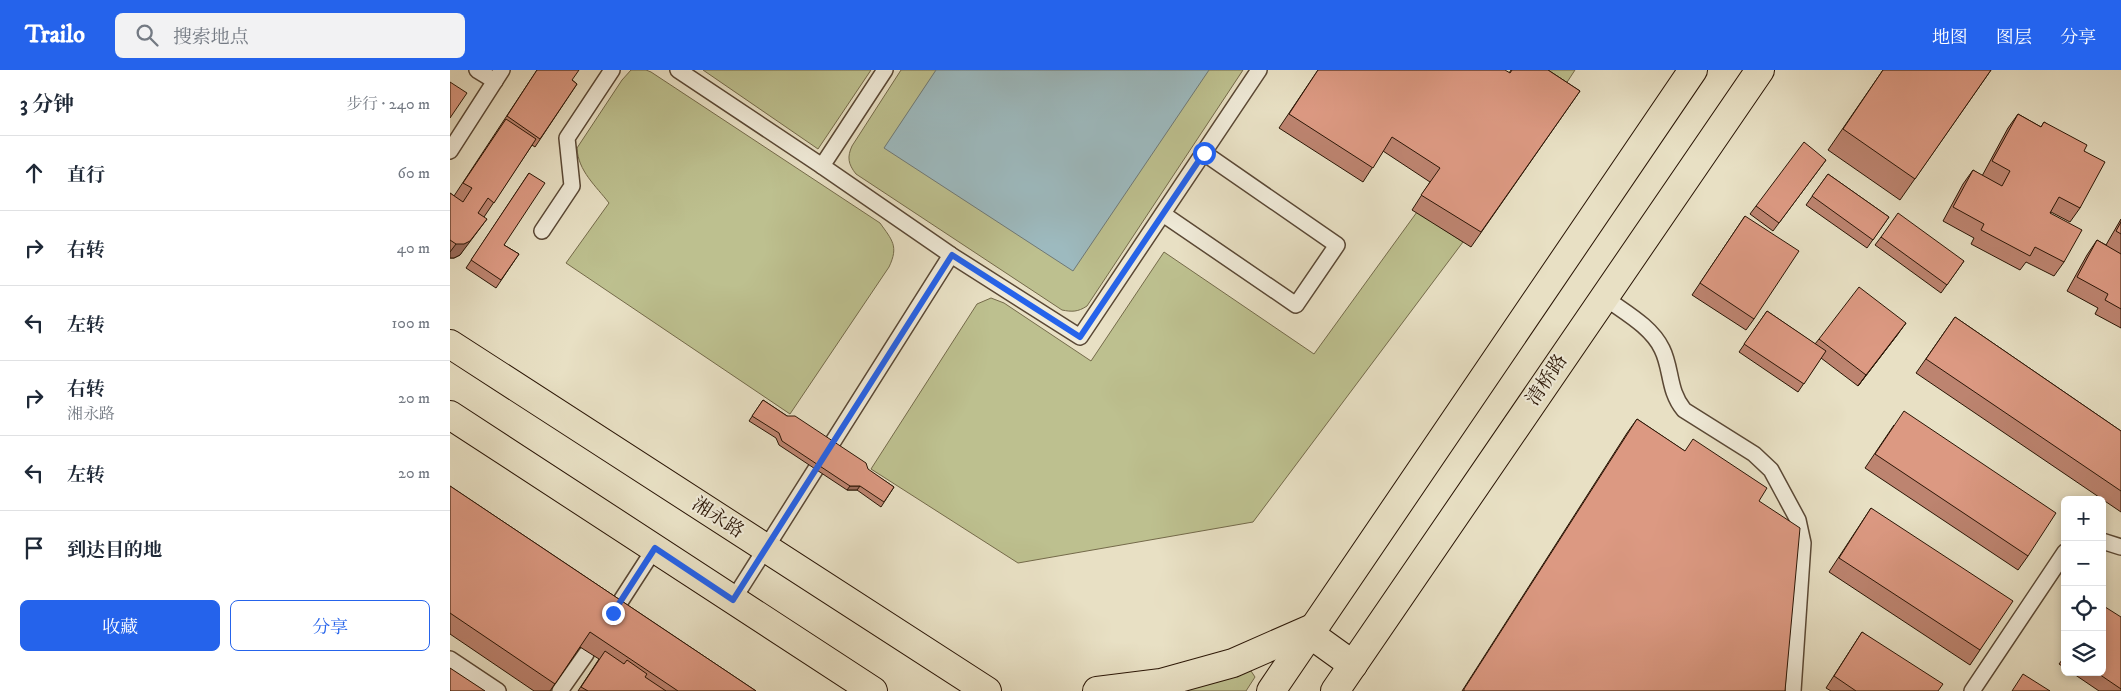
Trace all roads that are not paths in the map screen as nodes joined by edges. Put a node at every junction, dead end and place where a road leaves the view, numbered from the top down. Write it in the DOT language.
graph roads {
  1 [pos="478,70"];
  2 [pos="612,70"];
  3 [pos="678,70"];
  4 [pos="885,70"];
  5 [pos="1259,70"];
  6 [pos="1693,70"];
  7 [pos="1760,70"];
  8 [pos="498,76"];
  9 [pos="450,151"];
  10 [pos="1204,153"];
  11 [pos="822,166"];
  12 [pos="1163,214"];
  13 [pos="542,231"];
  14 [pos="952,255"];
  15 [pos="1604,297"];
  16 [pos="450,344"];
  17 [pos="450,415"];
  18 [pos="2106,542"];
  19 [pos="2121,547"];
  20 [pos="655,548"];
  21 [pos="765,549"];
  22 [pos="2061,558"];
  23 [pos="733,600"];
  24 [pos="613,613"];
  25 [pos="1312,630"];
  26 [pos="586,654"];
  27 [pos="450,659"];
  28 [pos="1343,682"];
  29 [pos="498,691"];
  30 [pos="560,691"];
  31 [pos="873,691"];
  32 [pos="987,691"];
  33 [pos="1097,691"];
  34 [pos="1271,691"];
  35 [pos="1793,691"];
  36 [pos="1972,691"];
  1 -- 8 [label="lane"];
  2 -- 13 [label="lane"];
  3 -- 11 [label="lane"];
  4 -- 11 [label="lane"];
  5 -- 10 [label="lane"];
  6 -- 25 [label="main road"];
  7 -- 15 [label="main road, 清桥路"];
  8 -- 9 [label="lane"];
  10 -- 12 [label="lane"];
  10 -- 12 [label="lane"];
  11 -- 14 [label="lane"];
  12 -- 14 [label="lane"];
  14 -- 21 [label="lane"];
  15 -- 28 [label="main road, 清桥路"];
  15 -- 35 [label="lane"];
  16 -- 21 [label="main road, 湘永路"];
  17 -- 20 [label="main road"];
  18 -- 19 [label="lane"];
  20 -- 23 [label="main road"];
  20 -- 24 [label="lane"];
  21 -- 23 [label="lane"];
  21 -- 32 [label="main road, 湘永路"];
  22 -- 36 [label="lane"];
  23 -- 31 [label="main road"];
  25 -- 28 [label="main road"];
  25 -- 33 [label="main road"];
  25 -- 34 [label="main road"];
  26 -- 30 [label="lane"];
  27 -- 29 [label="lane"];
}
